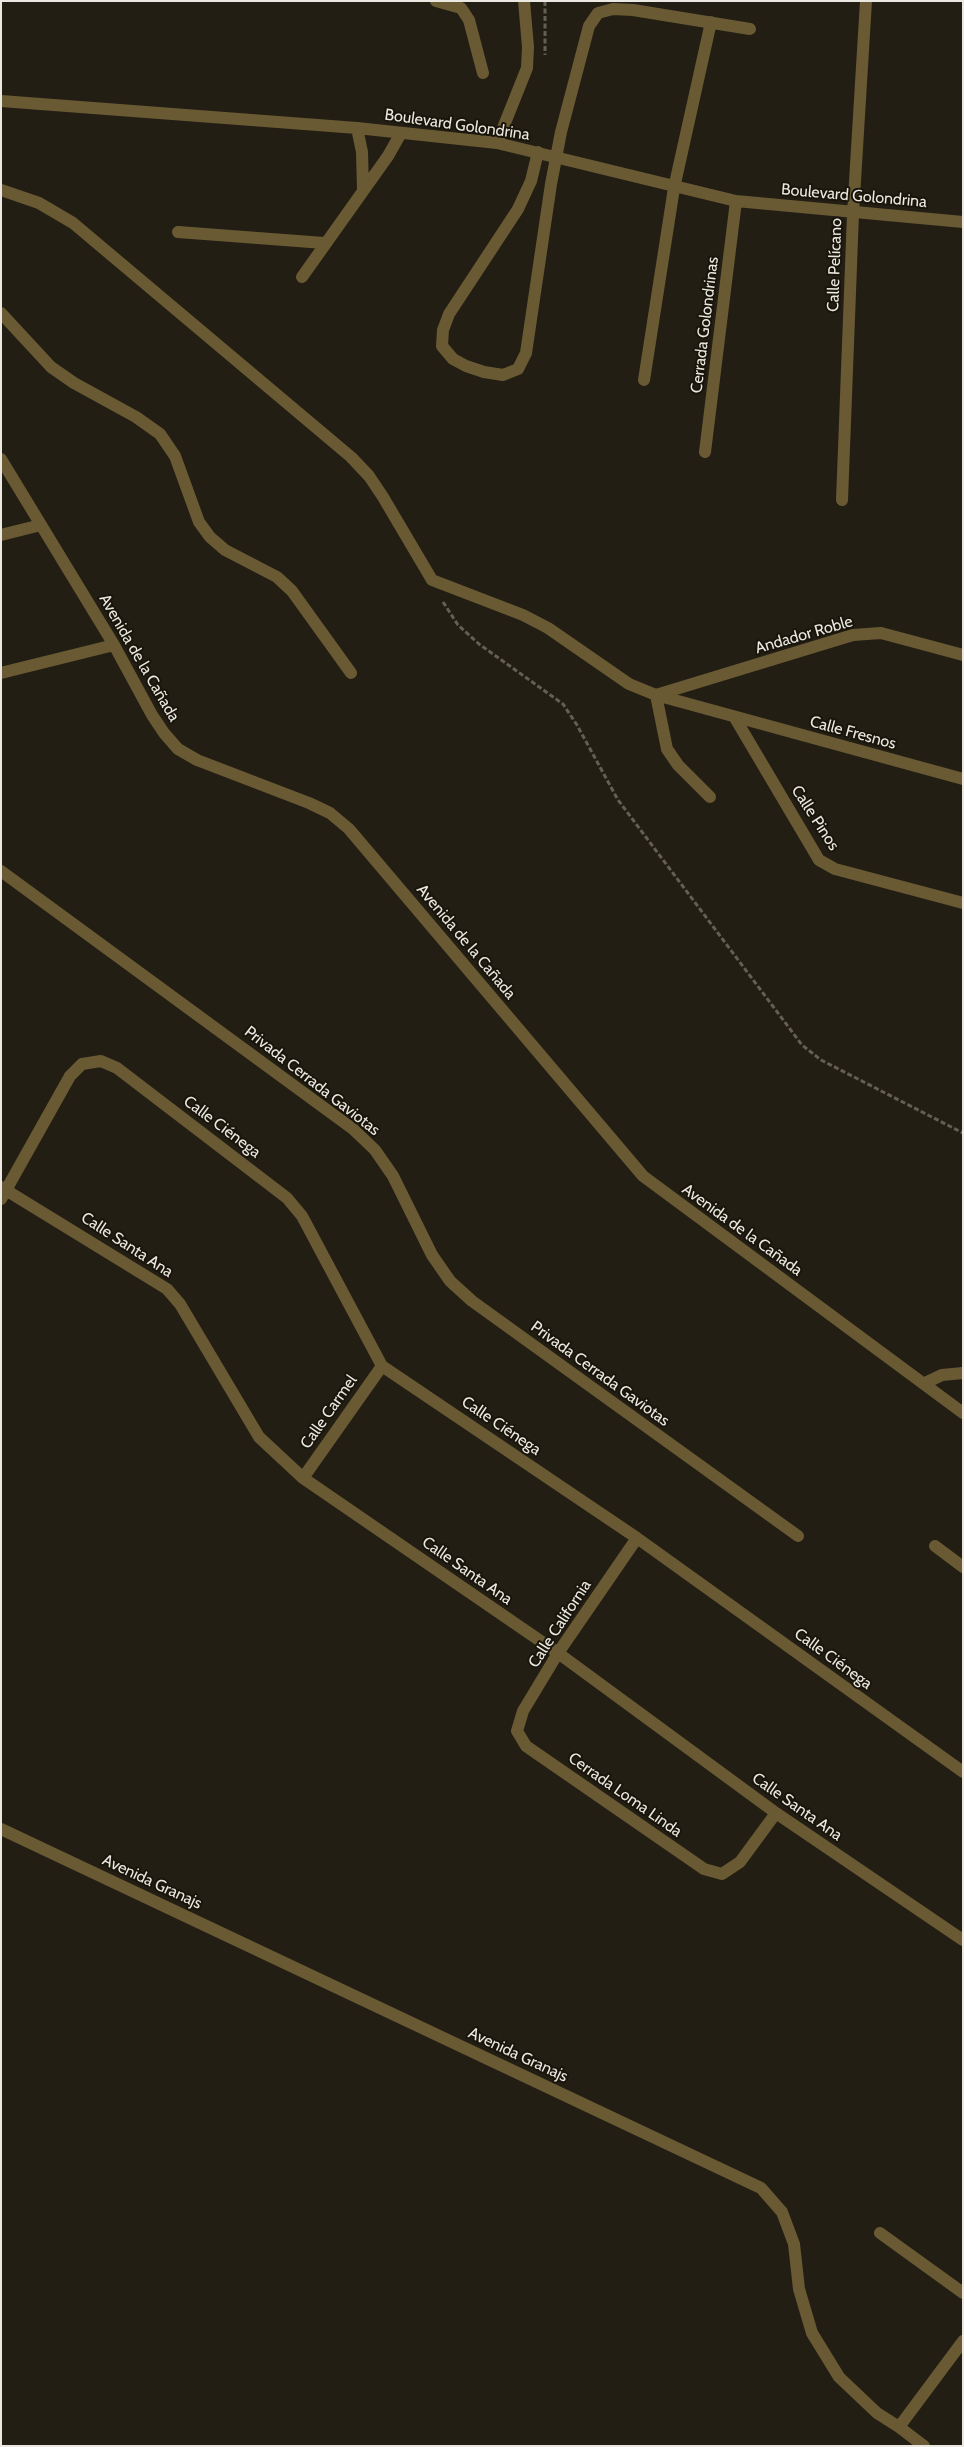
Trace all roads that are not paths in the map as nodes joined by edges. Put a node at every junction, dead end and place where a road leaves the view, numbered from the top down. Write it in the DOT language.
graph roads {
  1 [pos="436,1"];
  2 [pos="524,1"];
  3 [pos="866,1"];
  4 [pos="711,22"];
  5 [pos="750,29"];
  6 [pos="483,73"];
  7 [pos="1,102"];
  8 [pos="357,128"];
  9 [pos="401,133"];
  10 [pos="497,143"];
  11 [pos="538,152"];
  12 [pos="556,157"];
  13 [pos="674,188"];
  14 [pos="363,189"];
  15 [pos="1,190"];
  16 [pos="736,202"];
  17 [pos="853,214"];
  18 [pos="963,222"];
  19 [pos="178,232"];
  20 [pos="324,243"];
  21 [pos="302,277"];
  22 [pos="1,313"];
  23 [pos="644,380"];
  24 [pos="705,452"];
  25 [pos="1,459"];
  26 [pos="842,500"];
  27 [pos="41,525"];
  28 [pos="1,535"];
  29 [pos="114,645"];
  30 [pos="963,655"];
  31 [pos="1,673"];
  32 [pos="351,673"];
  33 [pos="656,696"];
  34 [pos="735,718"];
  35 [pos="963,779"];
  36 [pos="710,797"];
  37 [pos="1,871"];
  38 [pos="963,903"];
  39 [pos="3,1192"];
  40 [pos="382,1366"];
  41 [pos="963,1373"];
  42 [pos="925,1383"];
  43 [pos="963,1413"];
  44 [pos="303,1478"];
  45 [pos="798,1536"];
  46 [pos="637,1538"];
  47 [pos="935,1546"];
  48 [pos="963,1567"];
  49 [pos="558,1653"];
  50 [pos="517,1731"];
  51 [pos="963,1772"];
  52 [pos="776,1813"];
  53 [pos="1,1829"];
  54 [pos="963,1940"];
  55 [pos="880,2233"];
  56 [pos="963,2293"];
  57 [pos="963,2340"];
  58 [pos="899,2427"];
  59 [pos="924,2446"];
  1 -- 6 [label="street"];
  2 -- 10 [label="street"];
  3 -- 17 [label="street, Calle Pelícano"];
  4 -- 5 [label="street"];
  4 -- 12 [label="street"];
  4 -- 13 [label="street"];
  7 -- 8 [label="street, Boulevard Golondrina"];
  8 -- 9 [label="street, Boulevard Golondrina"];
  8 -- 14 [label="street"];
  9 -- 10 [label="street, Boulevard Golondrina"];
  9 -- 14 [label="street"];
  10 -- 11 [label="street, Boulevard Golondrina"];
  11 -- 12 [label="street, Boulevard Golondrina"];
  11 -- 12 [label="street"];
  12 -- 13 [label="street, Boulevard Golondrina"];
  13 -- 16 [label="street, Boulevard Golondrina"];
  13 -- 23 [label="street"];
  14 -- 20 [label="street"];
  15 -- 33 [label="street, Calle Fresnos"];
  16 -- 17 [label="street, Boulevard Golondrina"];
  16 -- 24 [label="street, Cerrada Golondrinas"];
  17 -- 18 [label="street, Boulevard Golondrina"];
  17 -- 26 [label="street, Calle Pelícano"];
  19 -- 20 [label="street"];
  20 -- 21 [label="street"];
  22 -- 32 [label="street"];
  25 -- 27 [label="street, Avenida de la Cañada"];
  27 -- 28 [label="street"];
  27 -- 29 [label="street, Avenida de la Cañada"];
  29 -- 31 [label="street"];
  29 -- 42 [label="street, Avenida de la Cañada"];
  30 -- 33 [label="street, Andador Roble"];
  33 -- 34 [label="street, Calle Fresnos"];
  33 -- 36 [label="street"];
  34 -- 35 [label="street, Calle Fresnos"];
  34 -- 38 [label="street, Calle Pinos"];
  37 -- 45 [label="street, Privada Cerrada Gaviotas"];
  39 -- 40 [label="street, Calle Ciénega"];
  39 -- 44 [label="street, Calle Santa Ana"];
  40 -- 44 [label="street, Calle Carmel"];
  40 -- 46 [label="street, Calle Ciénega"];
  41 -- 42 [label="street"];
  42 -- 43 [label="street, Avenida de la Cañada"];
  44 -- 49 [label="street, Calle Santa Ana"];
  46 -- 49 [label="street, Calle California"];
  46 -- 51 [label="street, Calle Ciénega"];
  47 -- 48 [label="street"];
  49 -- 50 [label="street, Calle California"];
  49 -- 52 [label="street, Calle Santa Ana"];
  50 -- 52 [label="street, Cerrada Loma Linda"];
  52 -- 54 [label="street, Calle Santa Ana"];
  53 -- 58 [label="street, Avenida Granajs"];
  55 -- 56 [label="street"];
  57 -- 58 [label="street"];
  58 -- 59 [label="street, Avenida Granajs"];
}
